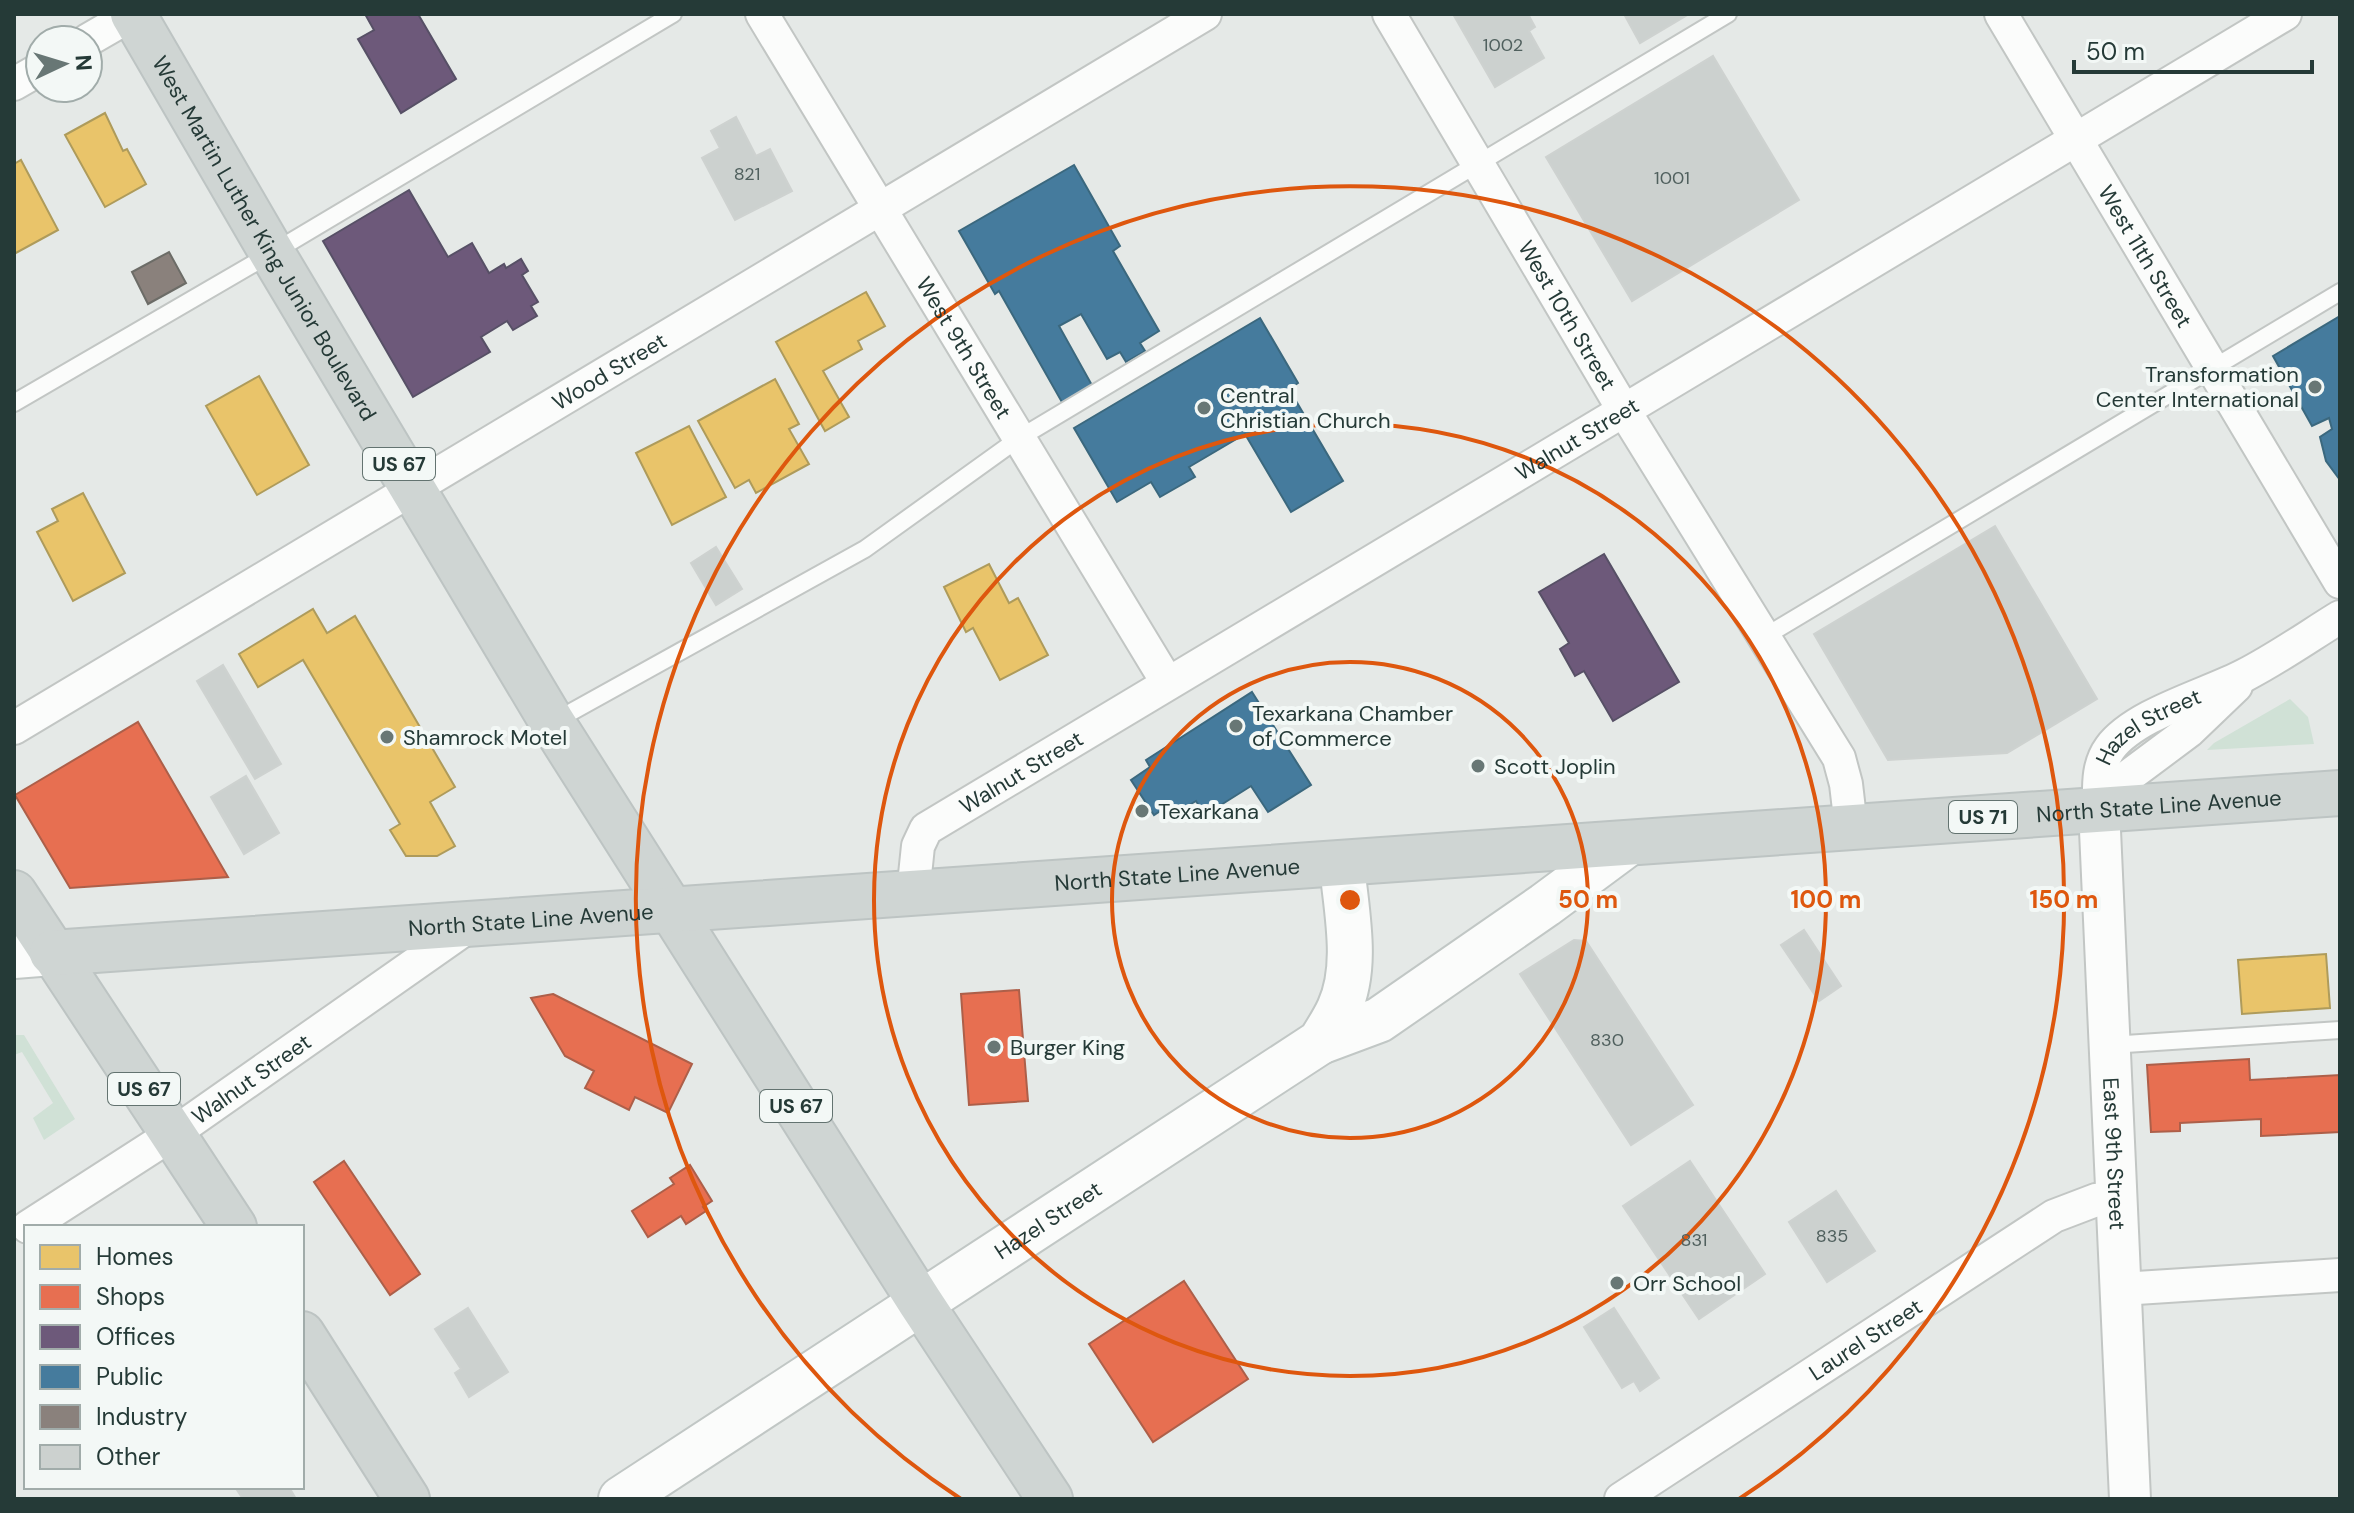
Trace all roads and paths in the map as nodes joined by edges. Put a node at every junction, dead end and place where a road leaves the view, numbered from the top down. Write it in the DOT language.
graph roads {
  1 [pos="133,14"];
  2 [pos="673,14"];
  3 [pos="762,14"];
  4 [pos="1205,14"];
  5 [pos="1389,14"];
  6 [pos="1728,14"];
  7 [pos="2001,14"];
  8 [pos="2285,14"];
  9 [pos="104,31"];
  10 [pos="2077,140"];
  11 [pos="1479,165"];
  12 [pos="878,208"];
  13 [pos="272,253"];
  14 [pos="2340,292"];
  15 [pos="2212,368"];
  16 [pos="14,403"];
  17 [pos="1623,409"];
  18 [pos="1018,439"];
  19 [pos="415,490"];
  20 [pos="2340,582"];
  21 [pos="2340,617"];
  22 [pos="1764,637"];
  23 [pos="1167,682"];
  24 [pos="552,722"];
  25 [pos="14,728"];
  26 [pos="2340,793"];
  27 [pos="2099,808"];
  28 [pos="1851,827"];
  29 [pos="1626,845"];
  30 [pos="1342,865"];
  31 [pos="14,893"];
  32 [pos="913,894"];
  33 [pos="672,911"];
  34 [pos="472,924"];
  35 [pos="33,954"];
  36 [pos="2340,1030"];
  37 [pos="1320,1042"];
  38 [pos="2110,1045"];
  39 [pos="174,1133"];
  40 [pos="2117,1198"];
  41 [pos="32,1225"];
  42 [pos="233,1225"];
  43 [pos="2340,1275"];
  44 [pos="2121,1289"];
  45 [pos="920,1302"];
  46 [pos="304,1337"];
  47 [pos="407,1499"];
  48 [pos="621,1499"];
  49 [pos="1050,1499"];
  50 [pos="1621,1499"];
  51 [pos="2130,1499"];
  1 -- 9 [label="street"];
  1 -- 13 [label="main road, West Martin Luther King Junior Boulevard / US 67"];
  2 -- 13 [label="lane"];
  3 -- 12 [label="street, West 9th Street"];
  4 -- 12 [label="street, Wood Street"];
  5 -- 11 [label="street, West 10th Street"];
  6 -- 11 [label="lane"];
  7 -- 10 [label="street, West 11th Street"];
  8 -- 10 [label="street, Walnut Street"];
  10 -- 15 [label="street, West 11th Street"];
  10 -- 17 [label="street, Walnut Street"];
  11 -- 17 [label="street, West 10th Street"];
  11 -- 18 [label="lane"];
  12 -- 18 [label="street, West 9th Street"];
  12 -- 19 [label="street, Wood Street"];
  13 -- 16 [label="lane"];
  13 -- 19 [label="main road, West Martin Luther King Junior Boulevard / US 67"];
  14 -- 15 [label="lane"];
  15 -- 20 [label="street, West 11th Street"];
  15 -- 22 [label="lane"];
  17 -- 22 [label="street, West 10th Street"];
  17 -- 23 [label="street, Walnut Street"];
  18 -- 23 [label="street, West 9th Street"];
  18 -- 24 [label="lane"];
  19 -- 24 [label="main road, West Martin Luther King Junior Boulevard / US 67"];
  19 -- 25 [label="street, Wood Street"];
  21 -- 27 [label="street, Hazel Street"];
  22 -- 28 [label="street, West 10th Street"];
  23 -- 32 [label="street, Walnut Street"];
  24 -- 33 [label="main road, West Martin Luther King Junior Boulevard / US 67"];
  26 -- 27 [label="main road, North State Line Avenue / US 71"];
  27 -- 28 [label="main road, North State Line Avenue / US 71"];
  27 -- 38 [label="street, East 9th Street"];
  28 -- 29 [label="main road, North State Line Avenue / US 71"];
  29 -- 30 [label="main road, North State Line Avenue"];
  29 -- 37 [label="main road"];
  30 -- 32 [label="main road, North State Line Avenue"];
  30 -- 37 [label="main road, Hazel Street"];
  31 -- 35 [label="main road, US 67"];
  32 -- 33 [label="main road, North State Line Avenue"];
  33 -- 34 [label="main road, North State Line Avenue"];
  33 -- 45 [label="main road, US 67"];
  34 -- 35 [label="main road, North State Line Avenue"];
  34 -- 39 [label="street, Walnut Street"];
  35 -- 39 [label="main road, US 67"];
  36 -- 38 [label="lane"];
  37 -- 45 [label="main road, Hazel Street"];
  38 -- 40 [label="street, East 9th Street"];
  39 -- 41 [label="street, Walnut Street"];
  39 -- 42 [label="main road, US 67"];
  40 -- 44 [label="street, East 9th Street"];
  40 -- 50 [label="street, Laurel Street"];
  43 -- 44 [label="street"];
  44 -- 51 [label="street, East 9th Street"];
  45 -- 48 [label="main road, Hazel Street"];
  45 -- 49 [label="main road, US 67"];
  46 -- 47 [label="main road"];
}
